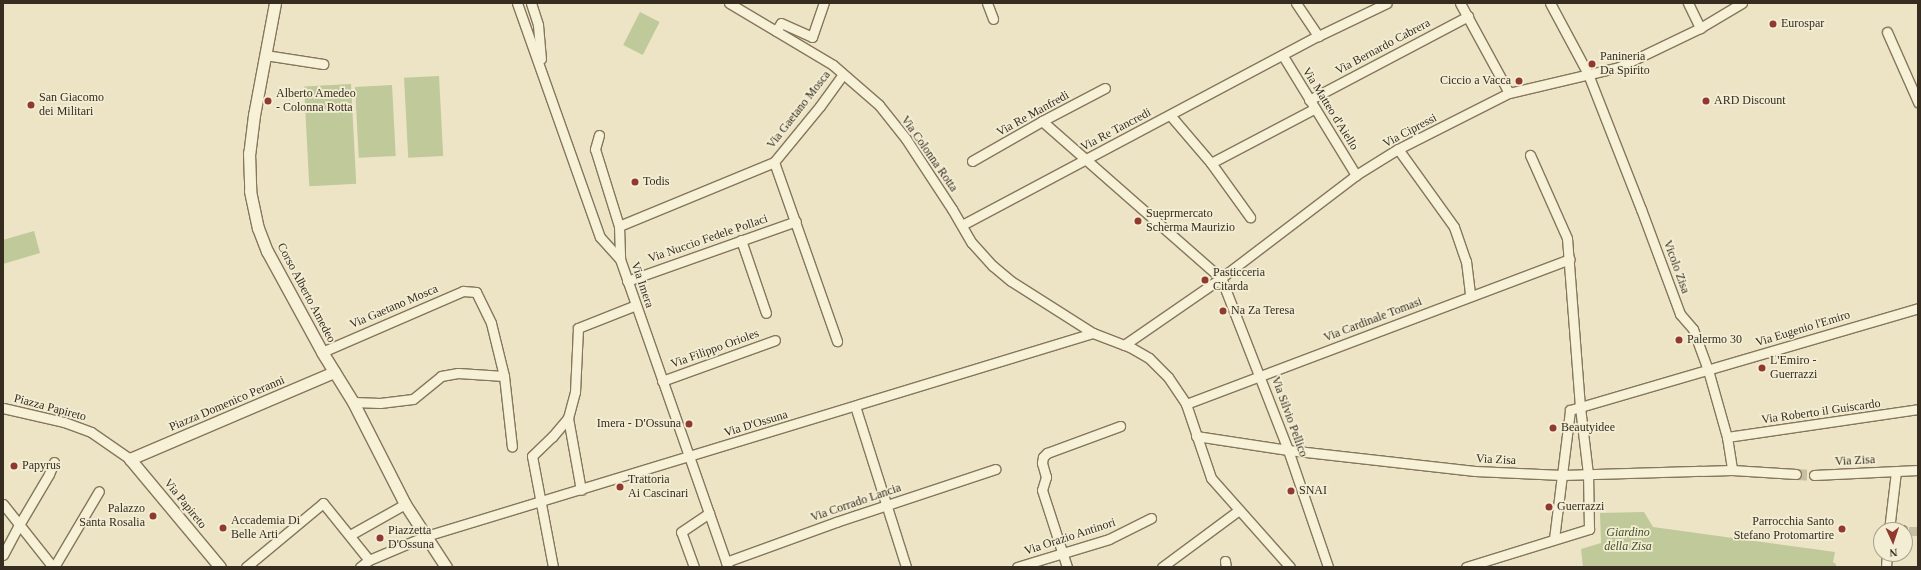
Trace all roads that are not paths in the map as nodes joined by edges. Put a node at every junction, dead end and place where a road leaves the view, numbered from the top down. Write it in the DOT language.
graph roads {
  1 [pos="276,3"];
  2 [pos="517,3"];
  3 [pos="531,3"];
  4 [pos="729,3"];
  5 [pos="824,3"];
  6 [pos="987,3"];
  7 [pos="1296,3"];
  8 [pos="1387,3"];
  9 [pos="1460,3"];
  10 [pos="1550,3"];
  11 [pos="1688,3"];
  12 [pos="1742,3"];
  13 [pos="1468,16"];
  14 [pos="993,19"];
  15 [pos="1700,28"];
  16 [pos="776,31"];
  17 [pos="1887,32"];
  18 [pos="1318,36"];
  19 [pos="265,55"];
  20 [pos="1283,56"];
  21 [pos="323,64"];
  22 [pos="542,73"];
  23 [pos="843,74"];
  24 [pos="1588,74"];
  25 [pos="1105,88"];
  26 [pos="1509,93"];
  27 [pos="1918,102"];
  28 [pos="1311,105"];
  29 [pos="1170,115"];
  30 [pos="1042,121"];
  31 [pos="599,135"];
  32 [pos="1398,149"];
  33 [pos="1530,155"];
  34 [pos="1086,160"];
  35 [pos="774,162"];
  36 [pos="972,162"];
  37 [pos="1211,163"];
  38 [pos="1356,175"];
  39 [pos="1250,217"];
  40 [pos="796,221"];
  41 [pos="962,225"];
  42 [pos="619,226"];
  43 [pos="741,240"];
  44 [pos="620,259"];
  45 [pos="1569,259"];
  46 [pos="1222,278"];
  47 [pos="627,281"];
  48 [pos="1470,296"];
  49 [pos="636,305"];
  50 [pos="1918,308"];
  51 [pos="766,314"];
  52 [pos="1093,333"];
  53 [pos="775,340"];
  54 [pos="838,341"];
  55 [pos="1124,345"];
  56 [pos="322,352"];
  57 [pos="1708,370"];
  58 [pos="334,372"];
  59 [pos="1260,375"];
  60 [pos="504,376"];
  61 [pos="662,381"];
  62 [pos="353,402"];
  63 [pos="1186,404"];
  64 [pos="855,406"];
  65 [pos="1580,407"];
  66 [pos="3,408"];
  67 [pos="1918,409"];
  68 [pos="568,418"];
  69 [pos="1120,426"];
  70 [pos="1196,436"];
  71 [pos="1727,437"];
  72 [pos="512,447"];
  73 [pos="1288,450"];
  74 [pos="689,457"];
  75 [pos="130,459"];
  76 [pos="54,462"];
  77 [pos="995,469"];
  78 [pos="1732,470"];
  79 [pos="1918,470"];
  80 [pos="1896,471"];
  81 [pos="1588,474"];
  82 [pos="1796,474"];
  83 [pos="1562,475"];
  84 [pos="1814,475"];
  85 [pos="99,490"];
  86 [pos="581,490"];
  87 [pos="540,502"];
  88 [pos="3,504"];
  89 [pos="405,504"];
  90 [pos="886,505"];
  91 [pos="1239,510"];
  92 [pos="709,513"];
  93 [pos="1151,518"];
  94 [pos="1890,522"];
  95 [pos="19,524"];
  96 [pos="350,535"];
  97 [pos="426,536"];
  98 [pos="1554,539"];
  99 [pos="1062,553"];
  100 [pos="3,555"];
  101 [pos="369,560"];
  102 [pos="727,564"];
  103 [pos="54,567"];
  104 [pos="220,567"];
  105 [pos="246,567"];
  106 [pos="360,567"];
  107 [pos="446,567"];
  108 [pos="553,567"];
  109 [pos="694,567"];
  110 [pos="906,567"];
  111 [pos="1017,567"];
  112 [pos="1067,567"];
  113 [pos="1162,567"];
  114 [pos="1290,567"];
  115 [pos="1328,567"];
  116 [pos="1466,567"];
  1 -- 19 [label="street, Corso Alberto Amedeo"];
  2 -- 22 [label="street, Via Imera"];
  3 -- 22 [label="street"];
  4 -- 16 [label="street, Via Colonna Rotta"];
  5 -- 16 [label="street"];
  6 -- 14 [label="street"];
  7 -- 18 [label="street"];
  8 -- 18 [label="street, Via Re Tancredi"];
  9 -- 13 [label="street"];
  10 -- 24 [label="street, Vicolo Zisa"];
  11 -- 15 [label="street"];
  12 -- 15 [label="street, Via Cipressi"];
  13 -- 26 [label="street"];
  13 -- 28 [label="street, Via Bernardo Cabrera"];
  15 -- 24 [label="street, Via Cipressi"];
  16 -- 23 [label="street, Via Colonna Rotta"];
  17 -- 27 [label="street"];
  18 -- 20 [label="street, Via Re Tancredi"];
  19 -- 21 [label="street"];
  19 -- 56 [label="street, Corso Alberto Amedeo"];
  20 -- 28 [label="street, Via Matteo d'Aiello"];
  20 -- 29 [label="street, Via Re Tancredi"];
  22 -- 44 [label="street, Via Imera"];
  23 -- 35 [label="street, Via Gaetano Mosca"];
  23 -- 41 [label="street, Via Colonna Rotta"];
  24 -- 26 [label="street, Via Cipressi"];
  24 -- 57 [label="street, Vicolo Zisa"];
  25 -- 30 [label="street, Via Re Manfredi"];
  26 -- 32 [label="street, Via Cipressi"];
  28 -- 37 [label="street, Via Bernardo Cabrera"];
  28 -- 38 [label="street, Via Matteo d'Aiello"];
  29 -- 34 [label="street, Via Re Tancredi"];
  29 -- 37 [label="street"];
  30 -- 34 [label="street"];
  30 -- 36 [label="street, Via Re Manfredi"];
  31 -- 42 [label="street"];
  32 -- 38 [label="street, Via Cipressi"];
  32 -- 48 [label="street"];
  33 -- 45 [label="street"];
  34 -- 41 [label="street, Via Re Tancredi"];
  34 -- 46 [label="street"];
  35 -- 40 [label="street"];
  35 -- 42 [label="street, Via Gaetano Mosca"];
  37 -- 39 [label="street"];
  38 -- 46 [label="street, Via Cipressi"];
  40 -- 43 [label="street, Via Nuccio Fedele Pollaci"];
  40 -- 54 [label="street"];
  41 -- 52 [label="street, Via Colonna Rotta"];
  42 -- 44 [label="street"];
  43 -- 47 [label="street, Via Nuccio Fedele Pollaci"];
  43 -- 51 [label="street, Via Filippo Orioles"];
  44 -- 47 [label="street, Via Imera"];
  45 -- 48 [label="street, Via Cardinale Tomasi"];
  45 -- 65 [label="street"];
  46 -- 55 [label="street, Via Cipressi"];
  46 -- 59 [label="street, Via Silvio Pellico"];
  47 -- 49 [label="street, Via Imera"];
  48 -- 59 [label="street, Via Cardinale Tomasi"];
  49 -- 61 [label="street, Via Imera"];
  49 -- 68 [label="street"];
  50 -- 57 [label="street, Via Eugenio l'Emiro"];
  52 -- 55 [label="street, Via Colonna Rotta"];
  52 -- 64 [label="street, Via D'Ossuna"];
  53 -- 61 [label="street, Via Filippo Orioles"];
  55 -- 63 [label="street, Via Colonna Rotta"];
  56 -- 58 [label="street, Corso Alberto Amedeo"];
  56 -- 60 [label="street, Via Gaetano Mosca"];
  57 -- 65 [label="street, Via Eugenio l'Emiro"];
  57 -- 71 [label="street, Vicolo Zisa"];
  58 -- 62 [label="street, Corso Alberto Amedeo"];
  58 -- 75 [label="street, Piazza Domenico Peranni"];
  59 -- 63 [label="street, Via Cardinale Tomasi"];
  59 -- 73 [label="street, Via Silvio Pellico"];
  60 -- 62 [label="street"];
  60 -- 72 [label="street"];
  61 -- 74 [label="street, Via Imera"];
  62 -- 89 [label="street, Corso Alberto Amedeo"];
  63 -- 70 [label="street, Via Colonna Rotta"];
  64 -- 74 [label="street, Via D'Ossuna"];
  64 -- 90 [label="street"];
  65 -- 81 [label="street"];
  65 -- 83 [label="street"];
  66 -- 75 [label="street, Piazza Papireto"];
  67 -- 71 [label="street, Via Roberto il Guiscardo"];
  68 -- 86 [label="street"];
  68 -- 87 [label="street"];
  69 -- 99 [label="street"];
  70 -- 73 [label="street, Via Zisa"];
  70 -- 91 [label="street, Via Colonna Rotta"];
  71 -- 78 [label="street, Vicolo Zisa"];
  73 -- 83 [label="street, Via Zisa"];
  73 -- 115 [label="street, Via Silvio Pellico"];
  74 -- 86 [label="street, Via D'Ossuna"];
  74 -- 92 [label="street, Via Imera"];
  75 -- 104 [label="street, Via Papireto"];
  76 -- 95 [label="street"];
  77 -- 90 [label="street, Via Corrado Lancia"];
  78 -- 81 [label="street, Via Zisa"];
  78 -- 82 [label="street, Via Zisa"];
  79 -- 80 [label="street, Via Zisa"];
  80 -- 84 [label="street, Via Zisa"];
  80 -- 94 [label="street"];
  81 -- 83 [label="street, Via Zisa"];
  81 -- 98 [label="street"];
  83 -- 98 [label="street"];
  85 -- 103 [label="street"];
  86 -- 87 [label="street, Via D'Ossuna"];
  87 -- 97 [label="street, Via D'Ossuna"];
  87 -- 108 [label="street"];
  88 -- 95 [label="street"];
  89 -- 96 [label="street"];
  89 -- 97 [label="street, Corso Alberto Amedeo"];
  90 -- 102 [label="street, Via Corrado Lancia"];
  90 -- 110 [label="street"];
  91 -- 113 [label="street"];
  91 -- 114 [label="street, Via Colonna Rotta"];
  92 -- 102 [label="street, Via Imera"];
  92 -- 109 [label="street"];
  93 -- 99 [label="street, Via Orazio Antinori"];
  95 -- 100 [label="street"];
  95 -- 103 [label="street"];
  96 -- 101 [label="street"];
  96 -- 105 [label="street"];
  97 -- 101 [label="street, Via D'Ossuna"];
  97 -- 107 [label="street, Corso Alberto Amedeo"];
  98 -- 116 [label="street"];
  99 -- 111 [label="street, Via Orazio Antinori"];
  99 -- 112 [label="street"];
  101 -- 106 [label="street, Via D'Ossuna"];
}
